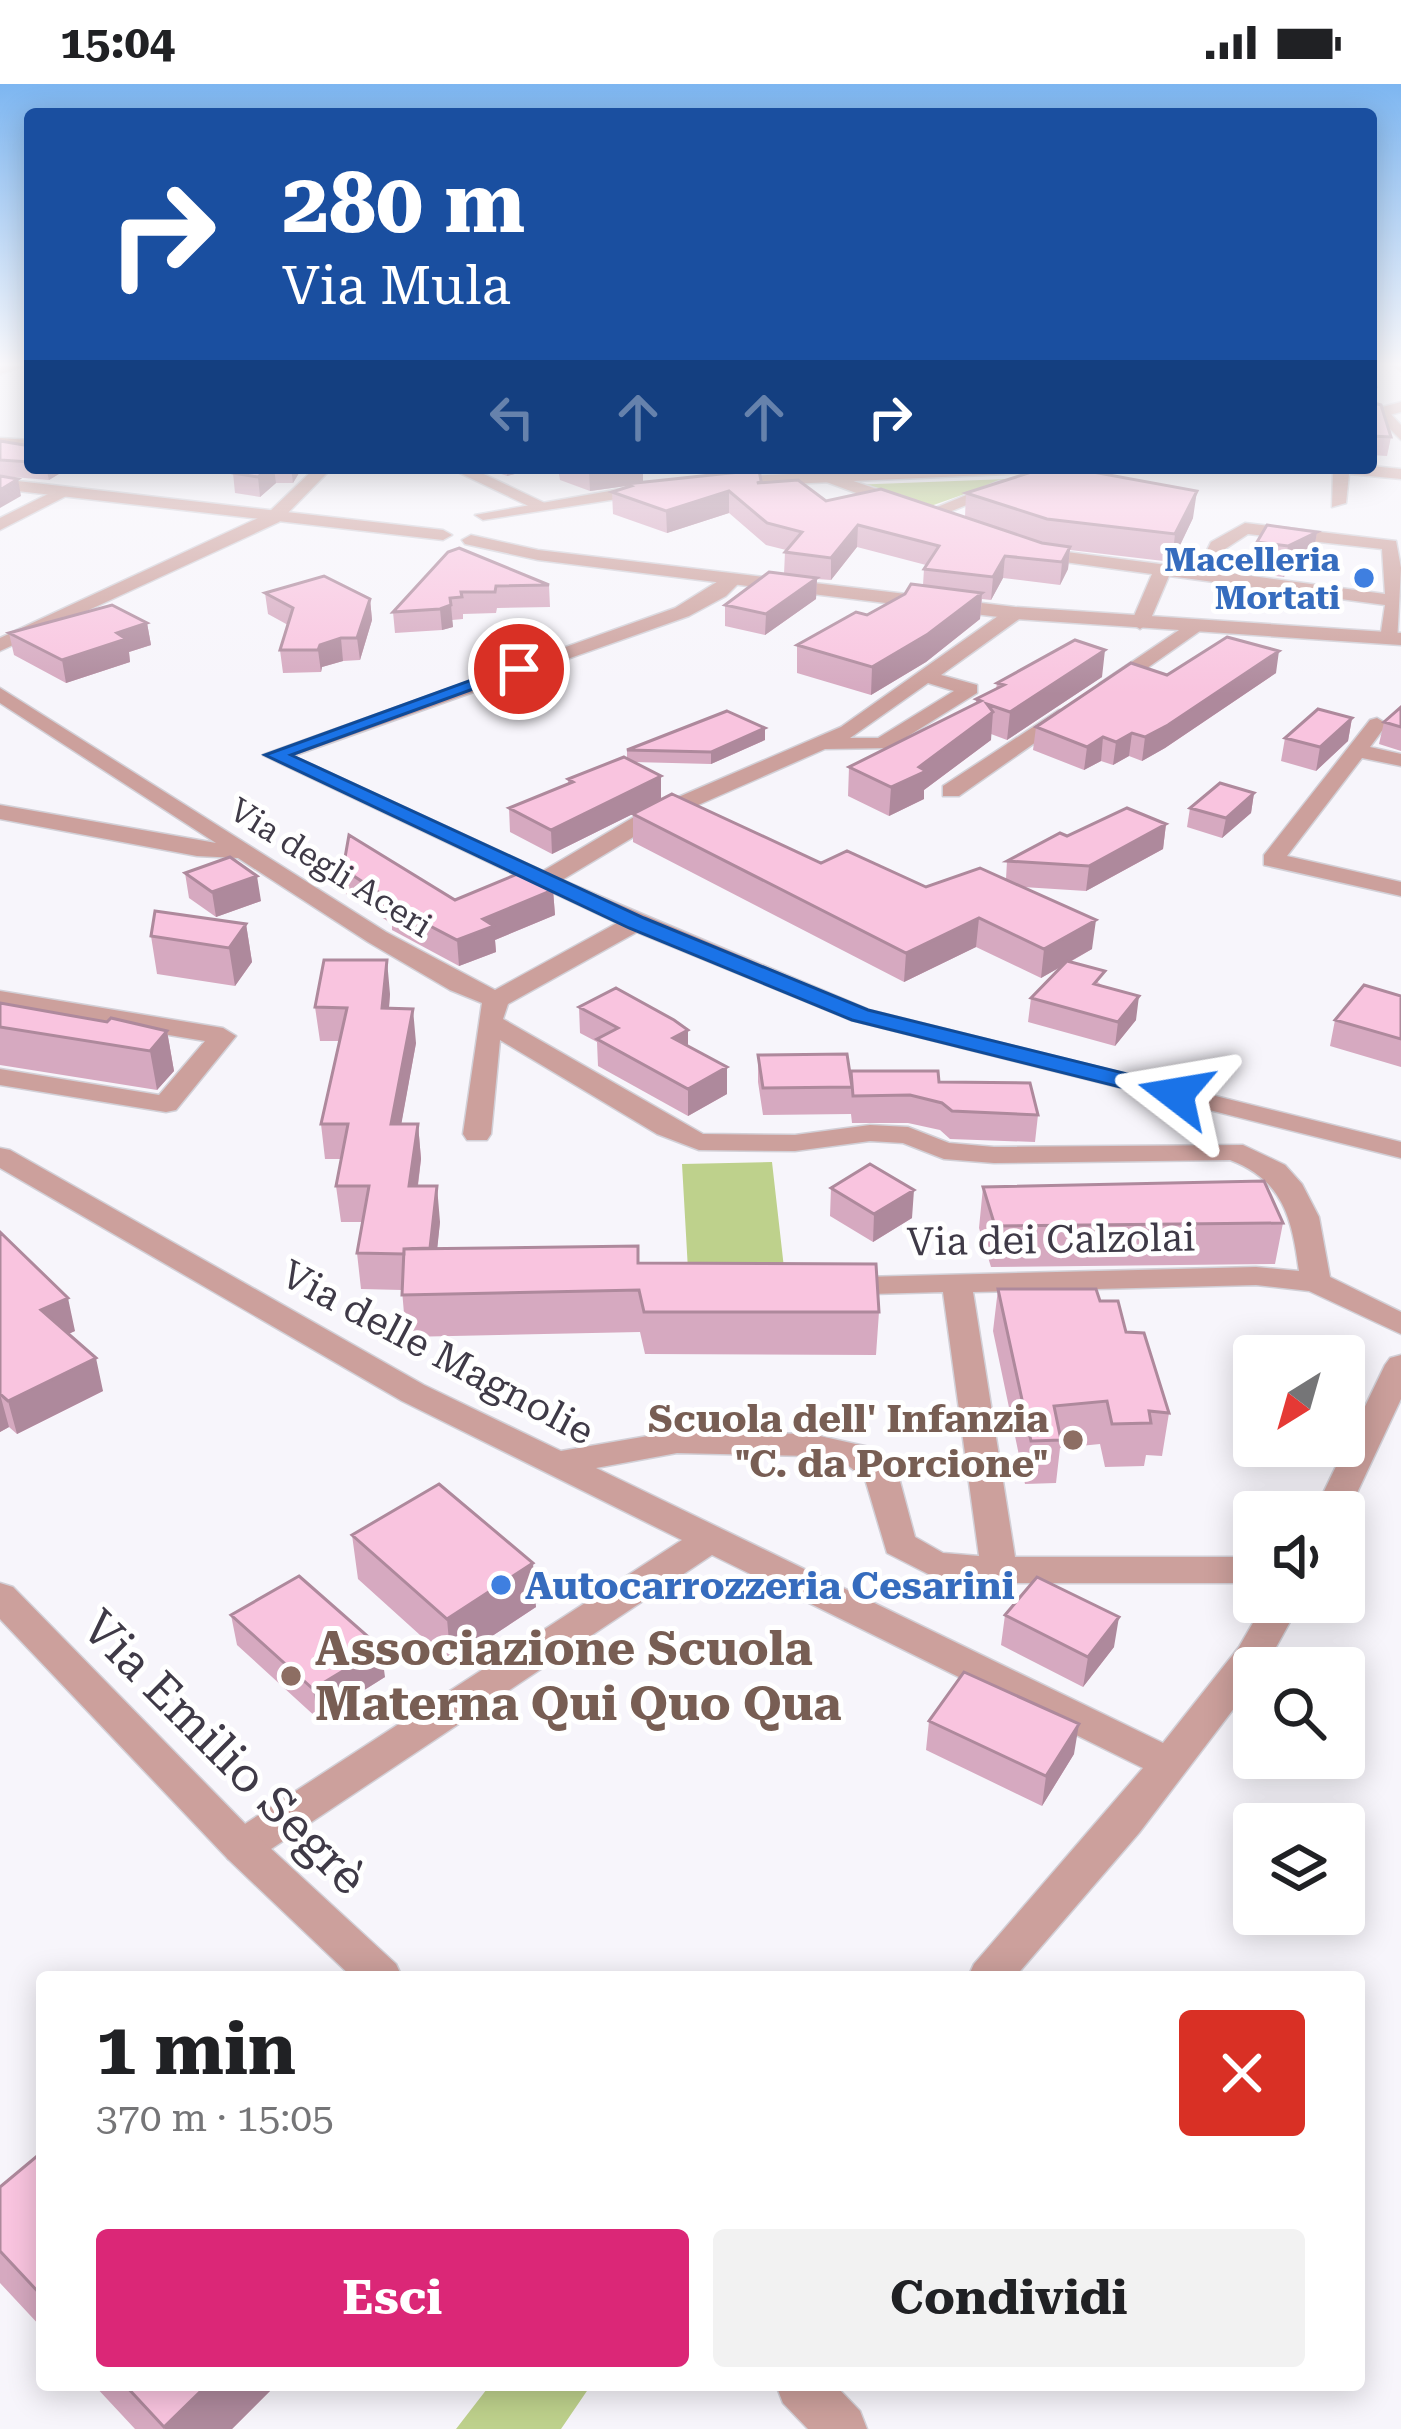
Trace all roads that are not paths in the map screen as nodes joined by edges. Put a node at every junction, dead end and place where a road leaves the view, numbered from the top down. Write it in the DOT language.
graph roads {
  1 [pos="317,474"];
  2 [pos="472,474"];
  3 [pos="901,474"];
  4 [pos="1019,474"];
  5 [pos="1041,474"];
  6 [pos="1337,474"];
  7 [pos="827,477"];
  8 [pos="1050,478"];
  9 [pos="712,483"];
  10 [pos="0,484"];
  11 [pos="668,487"];
  12 [pos="66,492"];
  13 [pos="573,502"];
  14 [pos="1338,502"];
  15 [pos="543,506"];
  16 [pos="931,513"];
  17 [pos="273,518"];
  18 [pos="458,520"];
  19 [pos="0,525"];
  20 [pos="951,526"];
  21 [pos="507,528"];
  22 [pos="471,540"];
  23 [pos="1018,548"];
  24 [pos="538,555"];
  25 [pos="1163,570"];
  26 [pos="1204,575"];
  27 [pos="734,579"];
  28 [pos="1395,601"];
  29 [pos="1015,613"];
  30 [pos="1140,622"];
  31 [pos="1198,626"];
  32 [pos="1396,639"];
  33 [pos="0,644"];
  34 [pos="925,676"];
  35 [pos="0,694"];
  36 [pos="1377,724"];
  37 [pos="820,744"];
  38 [pos="1357,751"];
  39 [pos="1401,760"];
  40 [pos="950,791"];
  41 [pos="0,812"];
  42 [pos="243,850"];
  43 [pos="543,881"];
  44 [pos="1401,889"];
  45 [pos="637,923"];
  46 [pos="0,999"];
  47 [pos="492,1011"];
  48 [pos="0,1077"];
  49 [pos="476,1134"];
  50 [pos="1401,1150"];
  51 [pos="0,1156"];
  52 [pos="1315,1282"];
  53 [pos="802,1285"];
  54 [pos="957,1285"];
  55 [pos="1401,1324"];
  56 [pos="1401,1365"];
  57 [pos="556,1464"];
  58 [pos="1341,1491"];
  59 [pos="710,1539"];
  60 [pos="999,1570"];
  61 [pos="1233,1570"];
  62 [pos="0,1595"];
  63 [pos="1271,1623"];
  64 [pos="1170,1764"];
  65 [pos="242,1847"];
  66 [pos="375,1971"];
  67 [pos="994,1971"];
  68 [pos="807,2391"];
  69 [pos="842,2429"];
  1 -- 17 [label="street"];
  2 -- 15 [label="street"];
  3 -- 7 [label="street"];
  4 -- 16 [label="street"];
  5 -- 8 [label="street"];
  6 -- 14 [label="street"];
  7 -- 9 [label="street"];
  7 -- 16 [label="street"];
  10 -- 12 [label="street"];
  11 -- 13 [label="street"];
  12 -- 17 [label="street"];
  12 -- 19 [label="street"];
  13 -- 15 [label="street"];
  13 -- 21 [label="street"];
  15 -- 18 [label="street"];
  16 -- 20 [label="street"];
  17 -- 18 [label="street"];
  17 -- 33 [label="street"];
  18 -- 21 [label="street"];
  18 -- 22 [label="street"];
  21 -- 22 [label="street"];
  21 -- 24 [label="street"];
  22 -- 24 [label="street"];
  23 -- 25 [label="street"];
  24 -- 27 [label="street"];
  25 -- 26 [label="street"];
  25 -- 30 [label="street"];
  26 -- 28 [label="street"];
  26 -- 28 [label="street"];
  27 -- 29 [label="street"];
  27 -- 43 [label="street"];
  28 -- 32 [label="street"];
  29 -- 30 [label="street"];
  29 -- 34 [label="street"];
  30 -- 31 [label="street"];
  31 -- 32 [label="street"];
  31 -- 40 [label="street"];
  34 -- 37 [label="street"];
  34 -- 37 [label="street"];
  35 -- 42 [label="street, Via degli Aceri"];
  36 -- 38 [label="street"];
  37 -- 43 [label="street"];
  38 -- 39 [label="street"];
  38 -- 44 [label="street"];
  41 -- 42 [label="street"];
  42 -- 47 [label="street, Via degli Aceri"];
  43 -- 45 [label="street"];
  45 -- 47 [label="street"];
  45 -- 50 [label="street"];
  46 -- 48 [label="street"];
  47 -- 49 [label="street"];
  47 -- 52 [label="street, Via degli Aceri"];
  51 -- 57 [label="street, Via delle Magnolie"];
  52 -- 54 [label="street, Via dei Calzolai"];
  52 -- 55 [label="street, Via dei Calzolai"];
  53 -- 54 [label="street, Via dei Calzolai"];
  54 -- 60 [label="street"];
  56 -- 58 [label="street"];
  57 -- 59 [label="street, Via delle Magnolie"];
  57 -- 60 [label="street"];
  59 -- 64 [label="street, Via delle Magnolie"];
  59 -- 65 [label="street"];
  60 -- 61 [label="street"];
  62 -- 65 [label="street, Via Emilio Segrè"];
  63 -- 64 [label="street"];
  64 -- 67 [label="street"];
  65 -- 66 [label="street, Via Emilio Segrè"];
  68 -- 69 [label="street"];
}
